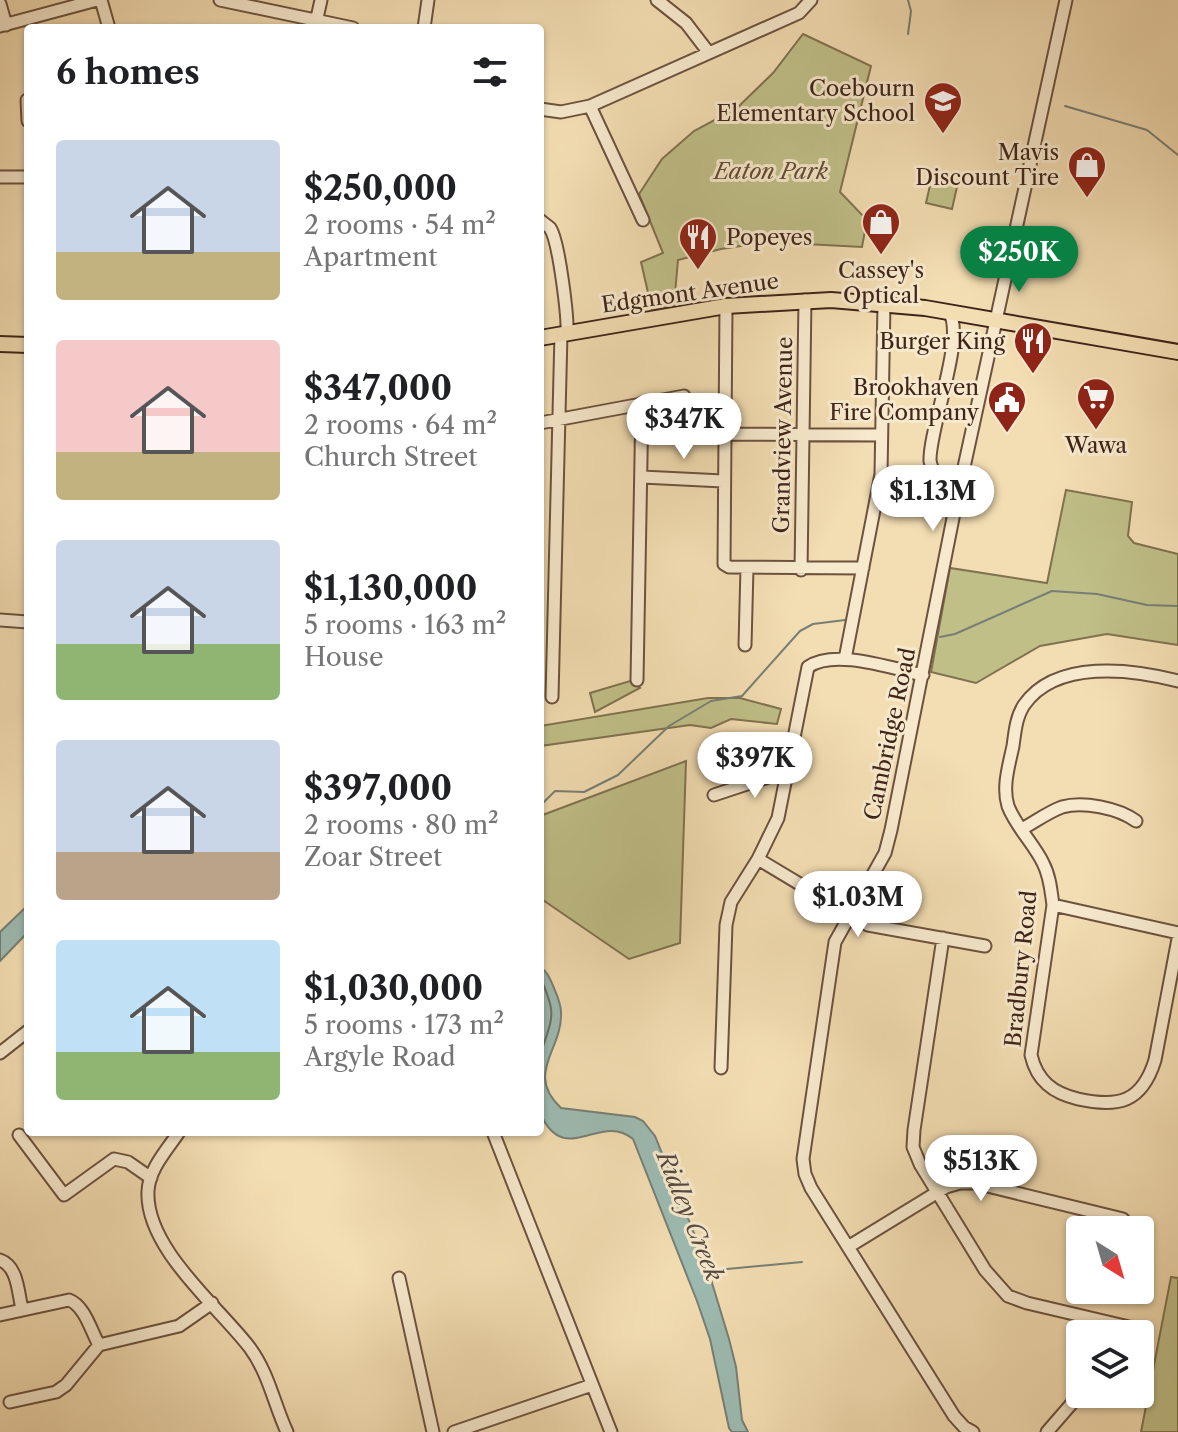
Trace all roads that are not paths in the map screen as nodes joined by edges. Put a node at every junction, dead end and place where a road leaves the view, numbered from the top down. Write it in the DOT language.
graph roads {
  1 [pos="99,0"];
  2 [pos="220,0"];
  3 [pos="321,0"];
  4 [pos="428,0"];
  5 [pos="657,0"];
  6 [pos="811,0"];
  7 [pos="1066,0"];
  8 [pos="0,4"];
  9 [pos="108,24"];
  10 [pos="312,24"];
  11 [pos="316,24"];
  12 [pos="425,24"];
  13 [pos="3,26"];
  14 [pos="709,53"];
  15 [pos="590,106"];
  16 [pos="544,110"];
  17 [pos="0,177"];
  18 [pos="24,177"];
  19 [pos="643,220"];
  20 [pos="544,223"];
  21 [pos="805,300"];
  22 [pos="884,303"];
  23 [pos="726,306"];
  24 [pos="949,312"];
  25 [pos="996,320"];
  26 [pos="564,334"];
  27 [pos="544,337"];
  28 [pos="0,344"];
  29 [pos="24,345"];
  30 [pos="1178,352"];
  31 [pos="684,396"];
  32 [pos="642,403"];
  33 [pos="559,419"];
  34 [pos="544,422"];
  35 [pos="802,433"];
  36 [pos="725,434"];
  37 [pos="881,435"];
  38 [pos="642,477"];
  39 [pos="723,481"];
  40 [pos="954,513"];
  41 [pos="747,568"];
  42 [pos="863,568"];
  43 [pos="801,570"];
  44 [pos="0,620"];
  45 [pos="24,622"];
  46 [pos="745,645"];
  47 [pos="845,659"];
  48 [pos="923,675"];
  49 [pos="637,680"];
  50 [pos="1178,681"];
  51 [pos="552,697"];
  52 [pos="786,771"];
  53 [pos="714,795"];
  54 [pos="1136,821"];
  55 [pos="1022,829"];
  56 [pos="758,859"];
  57 [pos="1053,905"];
  58 [pos="850,913"];
  59 [pos="1178,936"];
  60 [pos="943,938"];
  61 [pos="985,946"];
  62 [pos="24,1034"];
  63 [pos="0,1053"];
  64 [pos="721,1068"];
  65 [pos="19,1135"];
  66 [pos="176,1136"];
  67 [pos="495,1136"];
  68 [pos="151,1178"];
  69 [pos="938,1192"];
  70 [pos="1111,1216"];
  71 [pos="848,1247"];
  72 [pos="0,1260"];
  73 [pos="399,1278"];
  74 [pos="212,1303"];
  75 [pos="22,1309"];
  76 [pos="0,1315"];
  77 [pos="1079,1320"];
  78 [pos="99,1345"];
  79 [pos="592,1385"];
  80 [pos="10,1402"];
  81 [pos="1068,1408"];
  82 [pos="287,1432"];
  83 [pos="433,1432"];
  84 [pos="454,1432"];
  85 [pos="611,1432"];
  86 [pos="973,1432"];
  87 [pos="1047,1432"];
  1 -- 9 [label="street"];
  1 -- 13 [label="street"];
  2 -- 10 [label="street"];
  3 -- 11 [label="street"];
  4 -- 12 [label="street"];
  5 -- 14 [label="street"];
  6 -- 14 [label="street"];
  7 -- 25 [label="street, Cambridge Road"];
  8 -- 13 [label="street"];
  14 -- 15 [label="street"];
  15 -- 16 [label="street"];
  15 -- 19 [label="street"];
  17 -- 18 [label="street"];
  20 -- 26 [label="street"];
  21 -- 22 [label="main road, Edgmont Avenue"];
  21 -- 23 [label="main road, Edgmont Avenue"];
  21 -- 35 [label="street, Grandview Avenue"];
  22 -- 24 [label="main road, Edgmont Avenue"];
  22 -- 37 [label="street"];
  23 -- 26 [label="main road, Edgmont Avenue"];
  23 -- 36 [label="street"];
  24 -- 25 [label="main road, Edgmont Avenue"];
  24 -- 40 [label="street"];
  25 -- 30 [label="main road, Edgmont Avenue"];
  25 -- 40 [label="street, Cambridge Road"];
  26 -- 27 [label="main road, Edgmont Avenue"];
  26 -- 33 [label="street"];
  28 -- 29 [label="main road"];
  31 -- 32 [label="street"];
  32 -- 33 [label="street"];
  32 -- 38 [label="street"];
  33 -- 34 [label="street"];
  33 -- 51 [label="street"];
  35 -- 36 [label="street"];
  35 -- 37 [label="street"];
  35 -- 43 [label="street, Grandview Avenue"];
  36 -- 39 [label="street"];
  37 -- 42 [label="street"];
  38 -- 39 [label="street"];
  38 -- 49 [label="street"];
  39 -- 41 [label="street"];
  40 -- 48 [label="street, Cambridge Road"];
  41 -- 43 [label="street"];
  41 -- 46 [label="street"];
  42 -- 43 [label="street"];
  42 -- 47 [label="street"];
  44 -- 45 [label="street"];
  47 -- 48 [label="street"];
  47 -- 52 [label="street"];
  48 -- 58 [label="street, Cambridge Road"];
  50 -- 55 [label="street, Bradbury Road"];
  52 -- 53 [label="street"];
  52 -- 56 [label="street"];
  54 -- 55 [label="street"];
  55 -- 57 [label="street, Bradbury Road"];
  56 -- 58 [label="street"];
  56 -- 64 [label="street"];
  57 -- 59 [label="street"];
  57 -- 59 [label="street, Bradbury Road"];
  58 -- 60 [label="street"];
  58 -- 71 [label="street, Cambridge Road"];
  60 -- 61 [label="street"];
  60 -- 69 [label="street"];
  62 -- 63 [label="street"];
  65 -- 68 [label="street"];
  66 -- 68 [label="street"];
  67 -- 79 [label="street"];
  68 -- 74 [label="street"];
  69 -- 70 [label="street"];
  69 -- 71 [label="street"];
  69 -- 77 [label="street"];
  71 -- 86 [label="street, Cambridge Road"];
  72 -- 75 [label="street"];
  73 -- 83 [label="street"];
  74 -- 78 [label="street"];
  74 -- 82 [label="street"];
  75 -- 76 [label="street"];
  75 -- 78 [label="street"];
  78 -- 80 [label="street"];
  79 -- 84 [label="street"];
  79 -- 85 [label="street"];
  81 -- 87 [label="street"];
}
